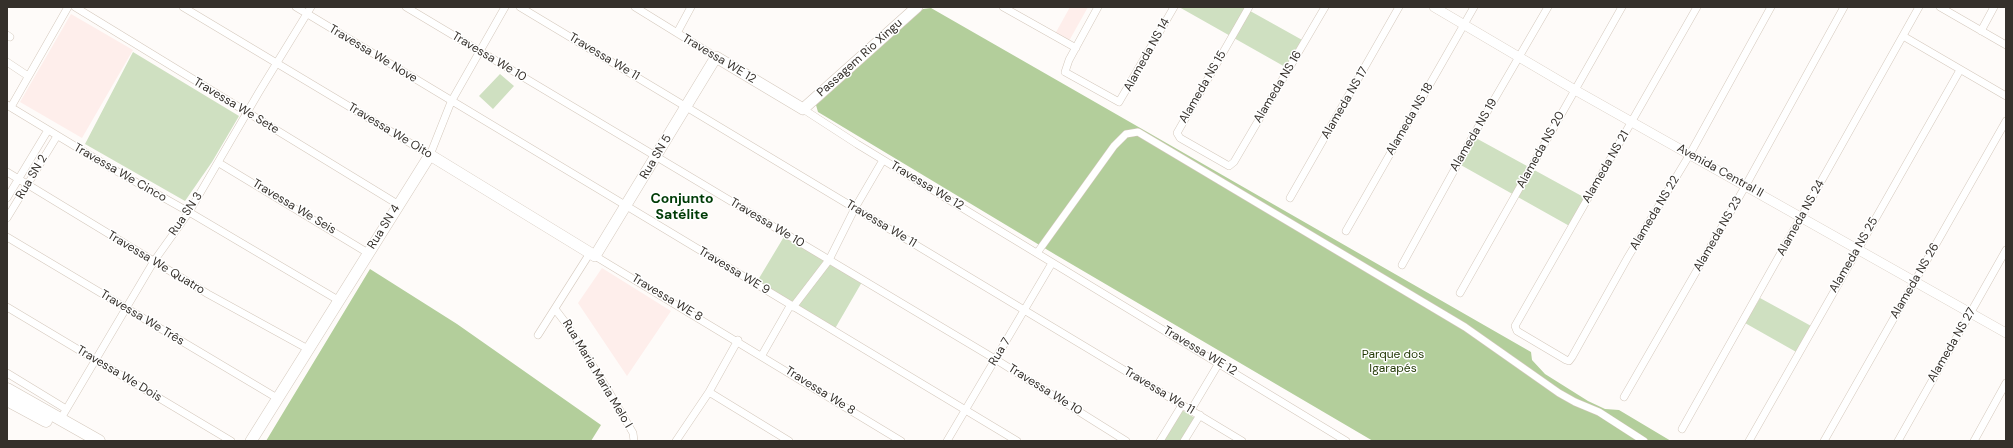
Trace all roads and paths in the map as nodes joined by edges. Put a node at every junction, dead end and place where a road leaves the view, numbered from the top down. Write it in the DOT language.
graph roads {
  1 [pos="68,7"];
  2 [pos="75,7"];
  3 [pos="183,7"];
  4 [pos="296,7"];
  5 [pos="406,7"];
  6 [pos="505,7"];
  7 [pos="520,7"];
  8 [pos="635,7"];
  9 [pos="691,7"];
  10 [pos="917,7"];
  11 [pos="1003,7"];
  12 [pos="1098,7"];
  13 [pos="1174,7"];
  14 [pos="1249,7"];
  15 [pos="1325,7"];
  16 [pos="1399,7"];
  17 [pos="1434,7"];
  18 [pos="1474,7"];
  19 [pos="1548,7"];
  20 [pos="1622,7"];
  21 [pos="1697,7"];
  22 [pos="1771,7"];
  23 [pos="1844,7"];
  24 [pos="1919,7"];
  25 [pos="1940,7"];
  26 [pos="1994,7"];
  27 [pos="309,10"];
  28 [pos="1464,25"];
  29 [pos="1980,31"];
  30 [pos="677,34"];
  31 [pos="1903,36"];
  32 [pos="2006,45"];
  33 [pos="1076,48"];
  34 [pos="479,51"];
  35 [pos="1520,56"];
  36 [pos="716,57"];
  37 [pos="7,62"];
  38 [pos="276,64"];
  39 [pos="1960,70"];
  40 [pos="28,76"];
  41 [pos="1575,90"];
  42 [pos="2006,96"];
  43 [pos="451,102"];
  44 [pos="9,106"];
  45 [pos="686,107"];
  46 [pos="803,109"];
  47 [pos="247,113"];
  48 [pos="2006,121"];
  49 [pos="1632,122"];
  50 [pos="48,130"];
  51 [pos="57,136"];
  52 [pos="430,154"];
  53 [pos="1690,154"];
  54 [pos="656,157"];
  55 [pos="883,160"];
  56 [pos="219,162"];
  57 [pos="1230,166"];
  58 [pos="7,172"];
  59 [pos="19,180"];
  60 [pos="28,185"];
  61 [pos="1746,185"];
  62 [pos="7,198"];
  63 [pos="1290,198"];
  64 [pos="398,204"];
  65 [pos="626,205"];
  66 [pos="855,208"];
  67 [pos="189,212"];
  68 [pos="1801,217"];
  69 [pos="7,218"];
  70 [pos="1346,231"];
  71 [pos="7,237"];
  72 [pos="1858,249"];
  73 [pos="2006,250"];
  74 [pos="368,252"];
  75 [pos="1037,253"];
  76 [pos="593,254"];
  77 [pos="829,260"];
  78 [pos="154,261"];
  79 [pos="1052,263"];
  80 [pos="1402,265"];
  81 [pos="1914,282"];
  82 [pos="1460,293"];
  83 [pos="338,300"];
  84 [pos="792,306"];
  85 [pos="7,307"];
  86 [pos="127,308"];
  87 [pos="556,309"];
  88 [pos="1025,312"];
  89 [pos="1970,313"];
  90 [pos="1515,326"];
  91 [pos="2006,333"];
  92 [pos="538,335"];
  93 [pos="738,340"];
  94 [pos="308,349"];
  95 [pos="762,355"];
  96 [pos="995,359"];
  97 [pos="95,360"];
  98 [pos="1219,363"];
  99 [pos="7,373"];
  100 [pos="2006,383"];
  101 [pos="7,389"];
  102 [pos="709,392"];
  103 [pos="1624,397"];
  104 [pos="277,398"];
  105 [pos="7,400"];
  106 [pos="1182,405"];
  107 [pos="66,409"];
  108 [pos="966,410"];
  109 [pos="1191,410"];
  110 [pos="1200,415"];
  111 [pos="60,420"];
  112 [pos="1682,429"];
  113 [pos="82,441"];
  114 [pos="98,441"];
  115 [pos="231,441"];
  116 [pos="251,441"];
  117 [pos="634,441"];
  118 [pos="676,441"];
  119 [pos="789,441"];
  120 [pos="901,441"];
  121 [pos="947,441"];
  122 [pos="1017,441"];
  123 [pos="1126,441"];
  124 [pos="1160,441"];
  125 [pos="1184,441"];
  126 [pos="1242,441"];
  127 [pos="1346,441"];
  128 [pos="1644,441"];
  129 [pos="1749,441"];
  130 [pos="1824,441"];
  131 [pos="1898,441"];
  132 [pos="1974,441"];
  1 -- 40 [label="street"];
  2 -- 47 [label="street, Travessa We Sete"];
  3 -- 38 [label="street, Travessa We Oito"];
  4 -- 27 [label="street, Travessa We Nove"];
  5 -- 34 [label="street, Travessa We 10"];
  6 -- 34 [label="street, Rua SN 4"];
  7 -- 45 [label="street, Travessa We 11"];
  8 -- 30 [label="street, Travessa WE 12"];
  9 -- 30 [label="street"];
  10 -- 46 [label="main road, Passagem Rio Xingu"];
  11 -- 33 [label="street"];
  12 -- 33 [label="street"];
  13 -- 33 [label="street, Alameda NS 14"];
  14 -- 57 [label="street, Alameda NS 15"];
  15 -- 57 [label="street, Alameda NS 16"];
  16 -- 63 [label="street, Alameda NS 17"];
  17 -- 28 [label="street, Avenida Central II"];
  18 -- 28 [label="street, Alameda NS 18"];
  19 -- 35 [label="street, Alameda NS 19"];
  20 -- 41 [label="street, Alameda NS 20"];
  21 -- 49 [label="street, Alameda NS 21"];
  22 -- 53 [label="street, Alameda NS 22"];
  23 -- 61 [label="street, Alameda NS 23"];
  24 -- 31 [label="street, Alameda NS 24"];
  25 -- 29 [label="street"];
  26 -- 29 [label="street"];
  27 -- 38 [label="street, Rua SN 3"];
  27 -- 43 [label="street, Travessa We Nove"];
  28 -- 35 [label="street, Avenida Central II"];
  28 -- 70 [label="street, Alameda NS 18"];
  29 -- 32 [label="street"];
  30 -- 36 [label="street, Travessa WE 12"];
  31 -- 39 [label="street"];
  31 -- 68 [label="street, Alameda NS 24"];
  34 -- 43 [label="street, Rua SN 4"];
  34 -- 54 [label="street, Travessa We 10"];
  35 -- 41 [label="street, Avenida Central II"];
  35 -- 80 [label="street, Alameda NS 19"];
  36 -- 45 [label="main road, Rua SN 5"];
  36 -- 46 [label="main road, Travessa WE 12"];
  37 -- 40 [label="street"];
  38 -- 47 [label="street, Rua SN 3"];
  38 -- 52 [label="street, Travessa We Oito"];
  39 -- 42 [label="street"];
  39 -- 72 [label="street, Alameda NS 25"];
  40 -- 44 [label="street"];
  41 -- 49 [label="street, Avenida Central II"];
  41 -- 82 [label="street, Alameda NS 20"];
  43 -- 52 [label="street, Rua SN 4"];
  43 -- 65 [label="street, Travessa WE 9"];
  44 -- 50 [label="street, Travessa We Cinco"];
  45 -- 54 [label="main road, Rua SN 5"];
  45 -- 66 [label="street, Travessa We 11"];
  46 -- 55 [label="street, Travessa We 12"];
  47 -- 56 [label="street, Rua SN 3"];
  47 -- 64 [label="street, Travessa We Sete"];
  48 -- 81 [label="street, Alameda NS 26"];
  49 -- 53 [label="street, Avenida Central II"];
  49 -- 90 [label="street, Alameda NS 21"];
  50 -- 51 [label="street, Travessa We Cinco"];
  50 -- 59 [label="street, Rua SN 2"];
  51 -- 60 [label="street, Rua SN 2"];
  51 -- 67 [label="street, Travessa We Cinco"];
  52 -- 64 [label="main road, Rua SN 4"];
  52 -- 76 [label="main road, Travessa We Oito"];
  53 -- 61 [label="street, Avenida Central II"];
  53 -- 90 [label="street, Alameda NS 22"];
  54 -- 65 [label="main road, Rua SN 5"];
  54 -- 77 [label="street, Travessa We 10"];
  55 -- 66 [label="street"];
  55 -- 75 [label="street, Travessa We 12"];
  56 -- 67 [label="street, Rua SN 3"];
  56 -- 74 [label="street, Travessa We Seis"];
  58 -- 59 [label="street, Travessa We Quatro"];
  59 -- 60 [label="street, Travessa We Quatro"];
  59 -- 62 [label="street, Rua SN 2"];
  60 -- 69 [label="street, Rua SN 2"];
  60 -- 78 [label="street, Travessa We Quatro"];
  61 -- 68 [label="street, Avenida Central II"];
  61 -- 103 [label="street, Alameda NS 23"];
  64 -- 74 [label="main road, Rua SN 4"];
  65 -- 76 [label="main road, Rua SN 5"];
  65 -- 84 [label="street, Travessa WE 9"];
  66 -- 77 [label="street"];
  66 -- 88 [label="street, Travessa We 11"];
  67 -- 78 [label="street, Rua SN 3"];
  67 -- 83 [label="street, Travessa We Cinco"];
  68 -- 72 [label="street, Avenida Central II"];
  68 -- 112 [label="street, Alameda NS 24"];
  71 -- 86 [label="street, Travessa We Três"];
  72 -- 81 [label="street, Avenida Central II"];
  72 -- 129 [label="street, Alameda NS 25"];
  73 -- 89 [label="street, Alameda NS 27"];
  74 -- 83 [label="main road, Rua SN 4"];
  75 -- 79 [label="street, Travessa We 12"];
  75 -- 128 [label="street"];
  76 -- 87 [label="street"];
  76 -- 93 [label="street, Travessa WE 8"];
  77 -- 84 [label="street"];
  77 -- 96 [label="street, Travessa We 10"];
  78 -- 86 [label="street, Rua SN 3"];
  78 -- 94 [label="street, Travessa We Quatro"];
  79 -- 88 [label="street, Rua 7"];
  79 -- 98 [label="street, Travessa WE 12"];
  81 -- 89 [label="street, Avenida Central II"];
  81 -- 130 [label="street, Alameda NS 26"];
  83 -- 94 [label="main road, Rua SN 4"];
  84 -- 95 [label="street"];
  84 -- 108 [label="street, Travessa WE 9"];
  85 -- 97 [label="street, Travessa We Dois"];
  86 -- 97 [label="street, Rua SN 3"];
  86 -- 104 [label="street, Travessa We Três"];
  87 -- 92 [label="street"];
  87 -- 117 [label="street, Rua Maria Maria Melo I"];
  88 -- 96 [label="street, Rua 7"];
  88 -- 106 [label="street, Travessa We 11"];
  89 -- 91 [label="street, Avenida Central II"];
  89 -- 131 [label="street, Alameda NS 27"];
  93 -- 95 [label="street, Travessa We 8"];
  93 -- 102 [label="street"];
  94 -- 104 [label="main road, Rua SN 4"];
  95 -- 120 [label="street, Travessa We 8"];
  96 -- 108 [label="street, Rua 7"];
  96 -- 123 [label="street, Travessa We 10"];
  97 -- 107 [label="street, Rua SN 3"];
  97 -- 115 [label="street, Travessa We Dois"];
  98 -- 109 [label="street"];
  98 -- 127 [label="street, Travessa WE 12"];
  99 -- 107 [label="street"];
  100 -- 132 [label="street"];
  101 -- 111 [label="main road"];
  102 -- 118 [label="street"];
  102 -- 119 [label="street"];
  104 -- 116 [label="main road, Rua SN 4"];
  105 -- 113 [label="main road"];
  106 -- 109 [label="street, Travessa We 11"];
  106 -- 124 [label="street"];
  107 -- 111 [label="street, Rua SN 3"];
  108 -- 121 [label="street, Rua 7"];
  108 -- 122 [label="street, Travessa WE 9"];
  109 -- 110 [label="street, Travessa We 11"];
  110 -- 125 [label="street"];
  110 -- 126 [label="street, Travessa We 11"];
  111 -- 114 [label="main road"];
}
